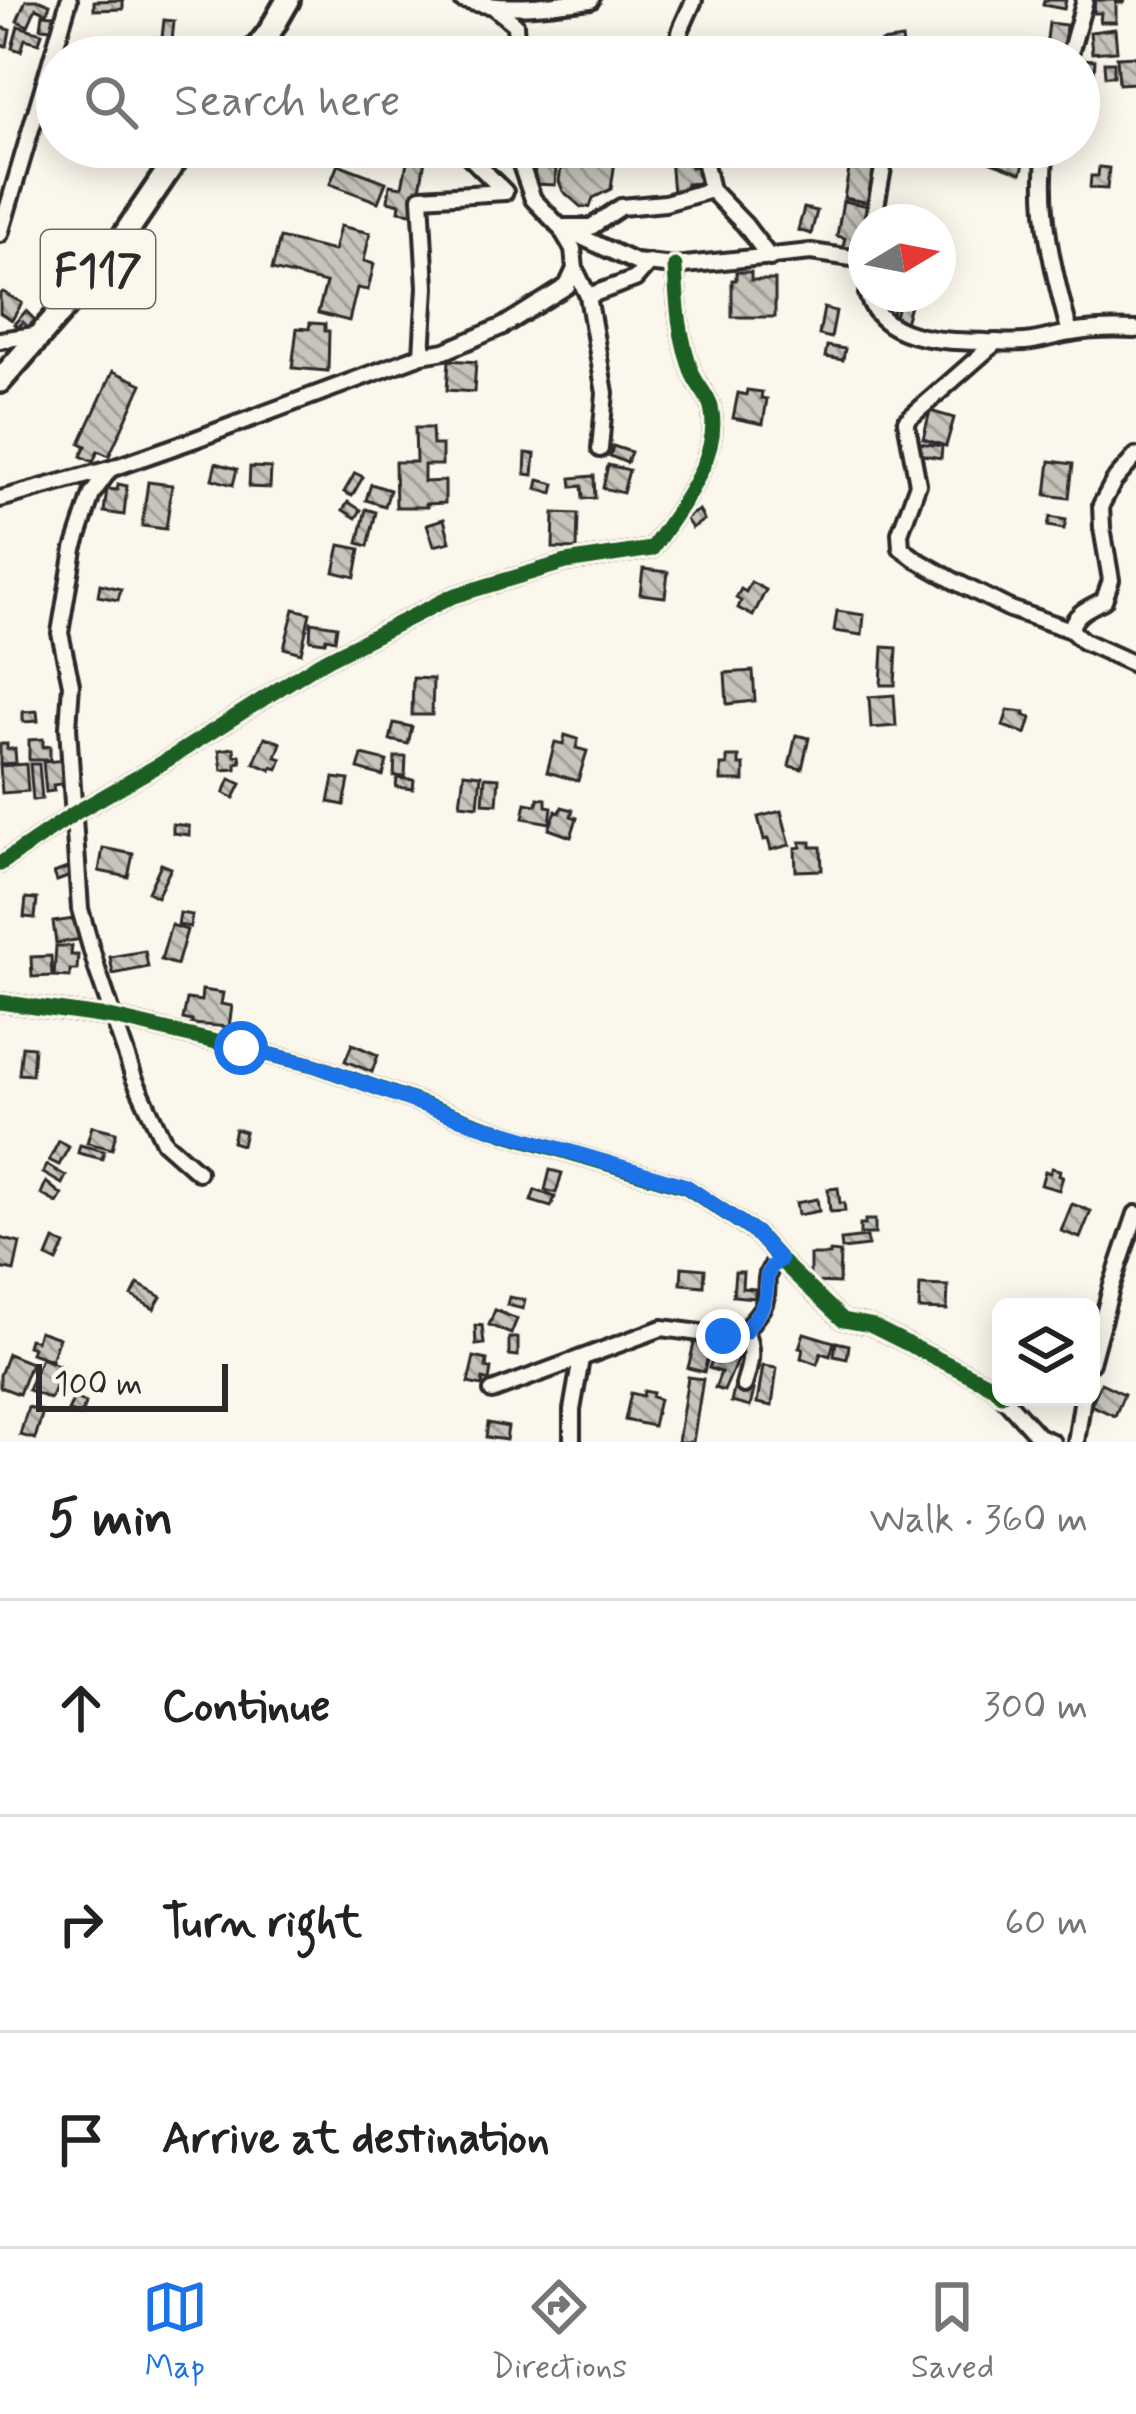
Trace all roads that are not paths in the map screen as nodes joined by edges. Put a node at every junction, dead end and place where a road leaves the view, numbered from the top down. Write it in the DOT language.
graph roads {
  1 [pos="69,0"];
  2 [pos="288,0"];
  3 [pos="462,0"];
  4 [pos="591,0"];
  5 [pos="694,0"];
  6 [pos="1085,0"];
  7 [pos="547,3"];
  8 [pos="491,5"];
  9 [pos="58,36"];
  10 [pos="267,36"];
  11 [pos="516,36"];
  12 [pos="679,36"];
  13 [pos="1075,36"];
  14 [pos="36,112"];
  15 [pos="170,168"];
  16 [pos="481,168"];
  17 [pos="522,168"];
  18 [pos="706,168"];
  19 [pos="883,168"];
  20 [pos="1043,168"];
  21 [pos="711,190"];
  22 [pos="505,192"];
  23 [pos="533,199"];
  24 [pos="876,204"];
  25 [pos="560,227"];
  26 [pos="0,234"];
  27 [pos="848,257"];
  28 [pos="770,258"];
  29 [pos="650,263"];
  30 [pos="675,266"];
  31 [pos="575,269"];
  32 [pos="588,296"];
  33 [pos="874,312"];
  34 [pos="1136,330"];
  35 [pos="1070,333"];
  36 [pos="42,334"];
  37 [pos="0,340"];
  38 [pos="996,342"];
  39 [pos="422,355"];
  40 [pos="0,381"];
  41 [pos="600,449"];
  42 [pos="1136,456"];
  43 [pos="110,469"];
  44 [pos="0,500"];
  45 [pos="1071,630"];
  46 [pos="1136,665"];
  47 [pos="75,813"];
  48 [pos="0,864"];
  49 [pos="0,1002"];
  50 [pos="114,1018"];
  51 [pos="197,1172"];
  52 [pos="1136,1214"];
  53 [pos="780,1260"];
  54 [pos="1100,1330"];
  55 [pos="745,1332"];
  56 [pos="581,1359"];
  57 [pos="744,1385"];
  58 [pos="992,1386"];
  59 [pos="493,1391"];
  60 [pos="1011,1406"];
  61 [pos="1082,1406"];
  62 [pos="572,1442"];
  63 [pos="1052,1442"];
  64 [pos="1076,1442"];
  1 -- 9 [label="street"];
  2 -- 10 [label="main road"];
  3 -- 8 [label="street"];
  4 -- 7 [label="street"];
  5 -- 12 [label="street"];
  6 -- 13 [label="street"];
  7 -- 8 [label="street"];
  8 -- 11 [label="street"];
  14 -- 26 [label="street"];
  15 -- 36 [label="main road, F117"];
  16 -- 22 [label="street"];
  17 -- 23 [label="street"];
  18 -- 21 [label="street"];
  19 -- 24 [label="street"];
  20 -- 35 [label="street"];
  21 -- 25 [label="street"];
  21 -- 28 [label="street"];
  22 -- 23 [label="street"];
  22 -- 39 [label="street"];
  23 -- 25 [label="street"];
  25 -- 29 [label="street"];
  25 -- 31 [label="street"];
  27 -- 28 [label="street"];
  28 -- 30 [label="street"];
  29 -- 30 [label="street"];
  29 -- 32 [label="street"];
  30 -- 47 [label="street"];
  31 -- 32 [label="street"];
  31 -- 39 [label="street"];
  32 -- 41 [label="street"];
  33 -- 38 [label="street"];
  34 -- 35 [label="street"];
  35 -- 38 [label="street"];
  36 -- 37 [label="street"];
  36 -- 40 [label="main road, F117"];
  38 -- 45 [label="street"];
  39 -- 43 [label="street"];
  42 -- 45 [label="street"];
  43 -- 44 [label="street"];
  43 -- 47 [label="street"];
  45 -- 46 [label="street"];
  47 -- 48 [label="street"];
  47 -- 50 [label="street"];
  49 -- 50 [label="street"];
  50 -- 51 [label="street"];
  50 -- 53 [label="street"];
  52 -- 54 [label="street"];
  53 -- 55 [label="street"];
  53 -- 58 [label="street"];
  55 -- 56 [label="street"];
  55 -- 57 [label="street"];
  56 -- 59 [label="street"];
  56 -- 62 [label="street"];
  60 -- 63 [label="street"];
  61 -- 64 [label="street"];
}
